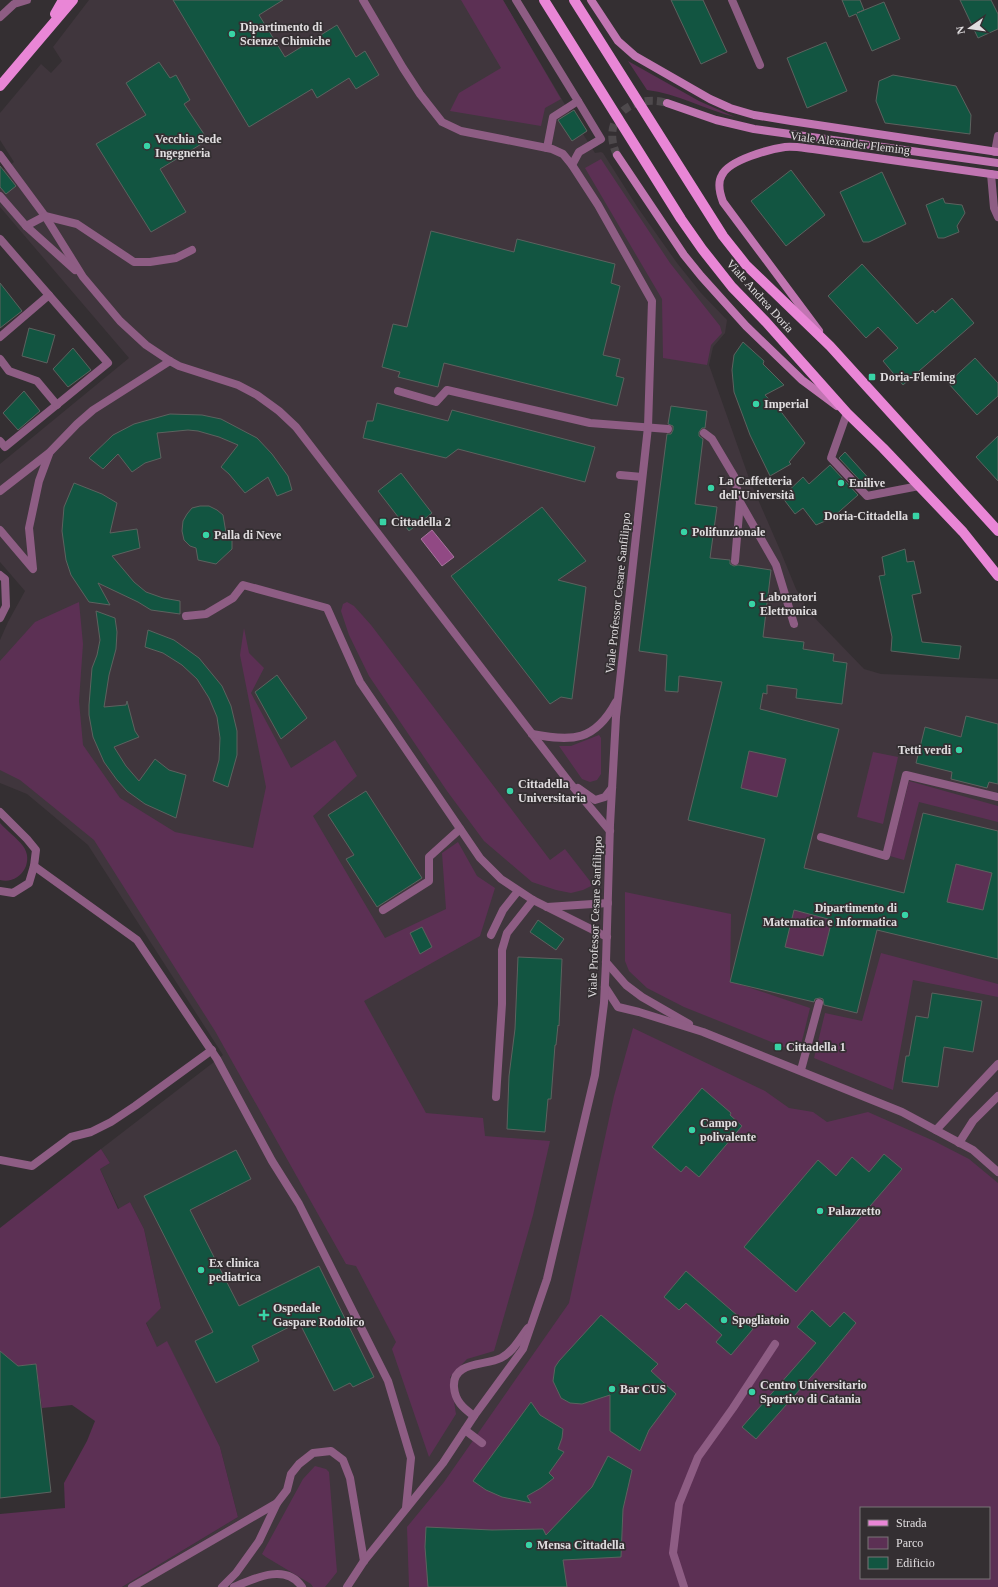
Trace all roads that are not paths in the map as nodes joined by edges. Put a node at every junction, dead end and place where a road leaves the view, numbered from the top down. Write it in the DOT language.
graph roads {
  1 [pos="27,0"];
  2 [pos="63,0"];
  3 [pos="73,0"];
  4 [pos="363,0"];
  5 [pos="516,0"];
  6 [pos="544,0"];
  7 [pos="574,0"];
  8 [pos="591,0"];
  9 [pos="732,0"];
  10 [pos="0,17"];
  11 [pos="42,36"];
  12 [pos="760,65"];
  13 [pos="0,86"];
  14 [pos="578,101"];
  15 [pos="667,103"];
  16 [pos="998,136"];
  17 [pos="547,148"];
  18 [pos="997,152"];
  19 [pos="0,155"];
  20 [pos="617,155"];
  21 [pos="998,163"];
  22 [pos="572,165"];
  23 [pos="994,175"];
  24 [pos="0,196"];
  25 [pos="45,216"];
  26 [pos="998,217"];
  27 [pos="26,226"];
  28 [pos="0,239"];
  29 [pos="192,250"];
  30 [pos="83,277"];
  31 [pos="49,295"];
  32 [pos="0,337"];
  33 [pos="830,346"];
  34 [pos="0,359"];
  35 [pos="170,361"];
  36 [pos="398,391"];
  37 [pos="57,405"];
  38 [pos="847,413"];
  39 [pos="648,427"];
  40 [pos="668,429"];
  41 [pos="704,433"];
  42 [pos="0,441"];
  43 [pos="49,454"];
  44 [pos="620,475"];
  45 [pos="642,477"];
  46 [pos="919,486"];
  47 [pos="0,491"];
  48 [pos="740,502"];
  49 [pos="0,530"];
  50 [pos="998,531"];
  51 [pos="735,561"];
  52 [pos="0,574"];
  53 [pos="998,576"];
  54 [pos="186,616"];
  55 [pos="0,618"];
  56 [pos="794,624"];
  57 [pos="618,698"];
  58 [pos="532,734"];
  59 [pos="569,782"];
  60 [pos="612,788"];
  61 [pos="998,797"];
  62 [pos="0,812"];
  63 [pos="460,829"];
  64 [pos="610,831"];
  65 [pos="821,837"];
  66 [pos="34,866"];
  67 [pos="0,891"];
  68 [pos="518,891"];
  69 [pos="533,900"];
  70 [pos="608,903"];
  71 [pos="546,907"];
  72 [pos="383,910"];
  73 [pos="491,935"];
  74 [pos="607,937"];
  75 [pos="606,962"];
  76 [pos="604,987"];
  77 [pos="819,1003"];
  78 [pos="703,1032"];
  79 [pos="212,1050"];
  80 [pos="998,1064"];
  81 [pos="801,1070"];
  82 [pos="998,1096"];
  83 [pos="496,1097"];
  84 [pos="936,1130"];
  85 [pos="960,1142"];
  86 [pos="0,1160"];
  87 [pos="998,1172"];
  88 [pos="532,1322"];
  89 [pos="775,1344"];
  90 [pos="474,1416"];
  91 [pos="465,1430"];
  92 [pos="482,1443"];
  93 [pos="277,1503"];
  94 [pos="406,1509"];
  95 [pos="364,1561"];
  96 [pos="241,1566"];
  97 [pos="253,1579"];
  98 [pos="132,1587"];
  99 [pos="222,1587"];
  100 [pos="234,1587"];
  101 [pos="302,1587"];
  102 [pos="347,1587"];
  103 [pos="684,1587"];
  1 -- 10 [label="street"];
  2 -- 11 [label="main road"];
  3 -- 11 [label="main road"];
  4 -- 17 [label="street, Viale Professor Cesare Sanfilippo"];
  5 -- 14 [label="street"];
  6 -- 38 [label="main road, Viale Andrea Doria"];
  7 -- 33 [label="main road, Viale Andrea Doria"];
  8 -- 18 [label="main road, Viale Alexander Fleming"];
  9 -- 12 [label="street"];
  11 -- 13 [label="main road"];
  14 -- 17 [label="street"];
  14 -- 22 [label="street"];
  15 -- 21 [label="main road"];
  16 -- 18 [label="street"];
  17 -- 22 [label="street, Viale Professor Cesare Sanfilippo"];
  19 -- 25 [label="street"];
  20 -- 38 [label="main road"];
  22 -- 39 [label="street, Viale Professor Cesare Sanfilippo"];
  23 -- 26 [label="street"];
  23 -- 33 [label="main road, Viale Alexander Fleming"];
  24 -- 27 [label="street"];
  25 -- 27 [label="street"];
  25 -- 29 [label="street"];
  25 -- 30 [label="street"];
  27 -- 30 [label="street"];
  28 -- 31 [label="street"];
  30 -- 35 [label="street"];
  31 -- 32 [label="street"];
  31 -- 37 [label="street"];
  33 -- 50 [label="main road, Viale Andrea Doria"];
  34 -- 37 [label="street"];
  35 -- 43 [label="street"];
  35 -- 58 [label="street"];
  36 -- 39 [label="street"];
  37 -- 42 [label="street"];
  38 -- 46 [label="main road, Viale Andrea Doria"];
  38 -- 46 [label="street"];
  39 -- 40 [label="street"];
  39 -- 45 [label="street, Viale Professor Cesare Sanfilippo"];
  41 -- 48 [label="street"];
  43 -- 47 [label="street"];
  43 -- 49 [label="street"];
  44 -- 45 [label="street"];
  45 -- 57 [label="street, Viale Professor Cesare Sanfilippo"];
  46 -- 53 [label="main road, Viale Andrea Doria"];
  48 -- 51 [label="street"];
  48 -- 56 [label="street"];
  52 -- 55 [label="street"];
  54 -- 63 [label="street"];
  57 -- 58 [label="street"];
  57 -- 60 [label="street, Viale Professor Cesare Sanfilippo"];
  58 -- 59 [label="street"];
  59 -- 60 [label="street"];
  59 -- 64 [label="street"];
  60 -- 64 [label="street, Viale Professor Cesare Sanfilippo"];
  61 -- 65 [label="street"];
  62 -- 66 [label="street"];
  63 -- 68 [label="street"];
  63 -- 72 [label="street"];
  64 -- 70 [label="street, Viale Professor Cesare Sanfilippo"];
  66 -- 67 [label="street"];
  66 -- 79 [label="street"];
  68 -- 69 [label="street"];
  68 -- 73 [label="street"];
  69 -- 71 [label="street"];
  69 -- 83 [label="street"];
  70 -- 71 [label="street"];
  70 -- 74 [label="street, Viale Professor Cesare Sanfilippo"];
  71 -- 74 [label="street"];
  74 -- 75 [label="street, Viale Professor Cesare Sanfilippo"];
  75 -- 76 [label="street, Viale Professor Cesare Sanfilippo"];
  75 -- 78 [label="street"];
  76 -- 78 [label="street"];
  76 -- 88 [label="street, Viale Professor Cesare Sanfilippo"];
  77 -- 81 [label="street"];
  78 -- 81 [label="street"];
  79 -- 86 [label="street"];
  79 -- 94 [label="street"];
  80 -- 84 [label="street"];
  81 -- 84 [label="street"];
  82 -- 85 [label="street"];
  84 -- 85 [label="street"];
  85 -- 87 [label="street"];
  88 -- 90 [label="street, Viale Professor Cesare Sanfilippo"];
  88 -- 90 [label="street"];
  89 -- 103 [label="street"];
  90 -- 91 [label="street, Viale Professor Cesare Sanfilippo"];
  91 -- 92 [label="street"];
  91 -- 94 [label="street, Viale Professor Cesare Sanfilippo"];
  93 -- 95 [label="street"];
  93 -- 96 [label="street"];
  93 -- 98 [label="street"];
  94 -- 95 [label="street, Viale Professor Cesare Sanfilippo"];
  95 -- 102 [label="street, Viale Professor Cesare Sanfilippo"];
  96 -- 97 [label="street"];
  96 -- 99 [label="street"];
  97 -- 100 [label="street"];
  97 -- 101 [label="street"];
}
